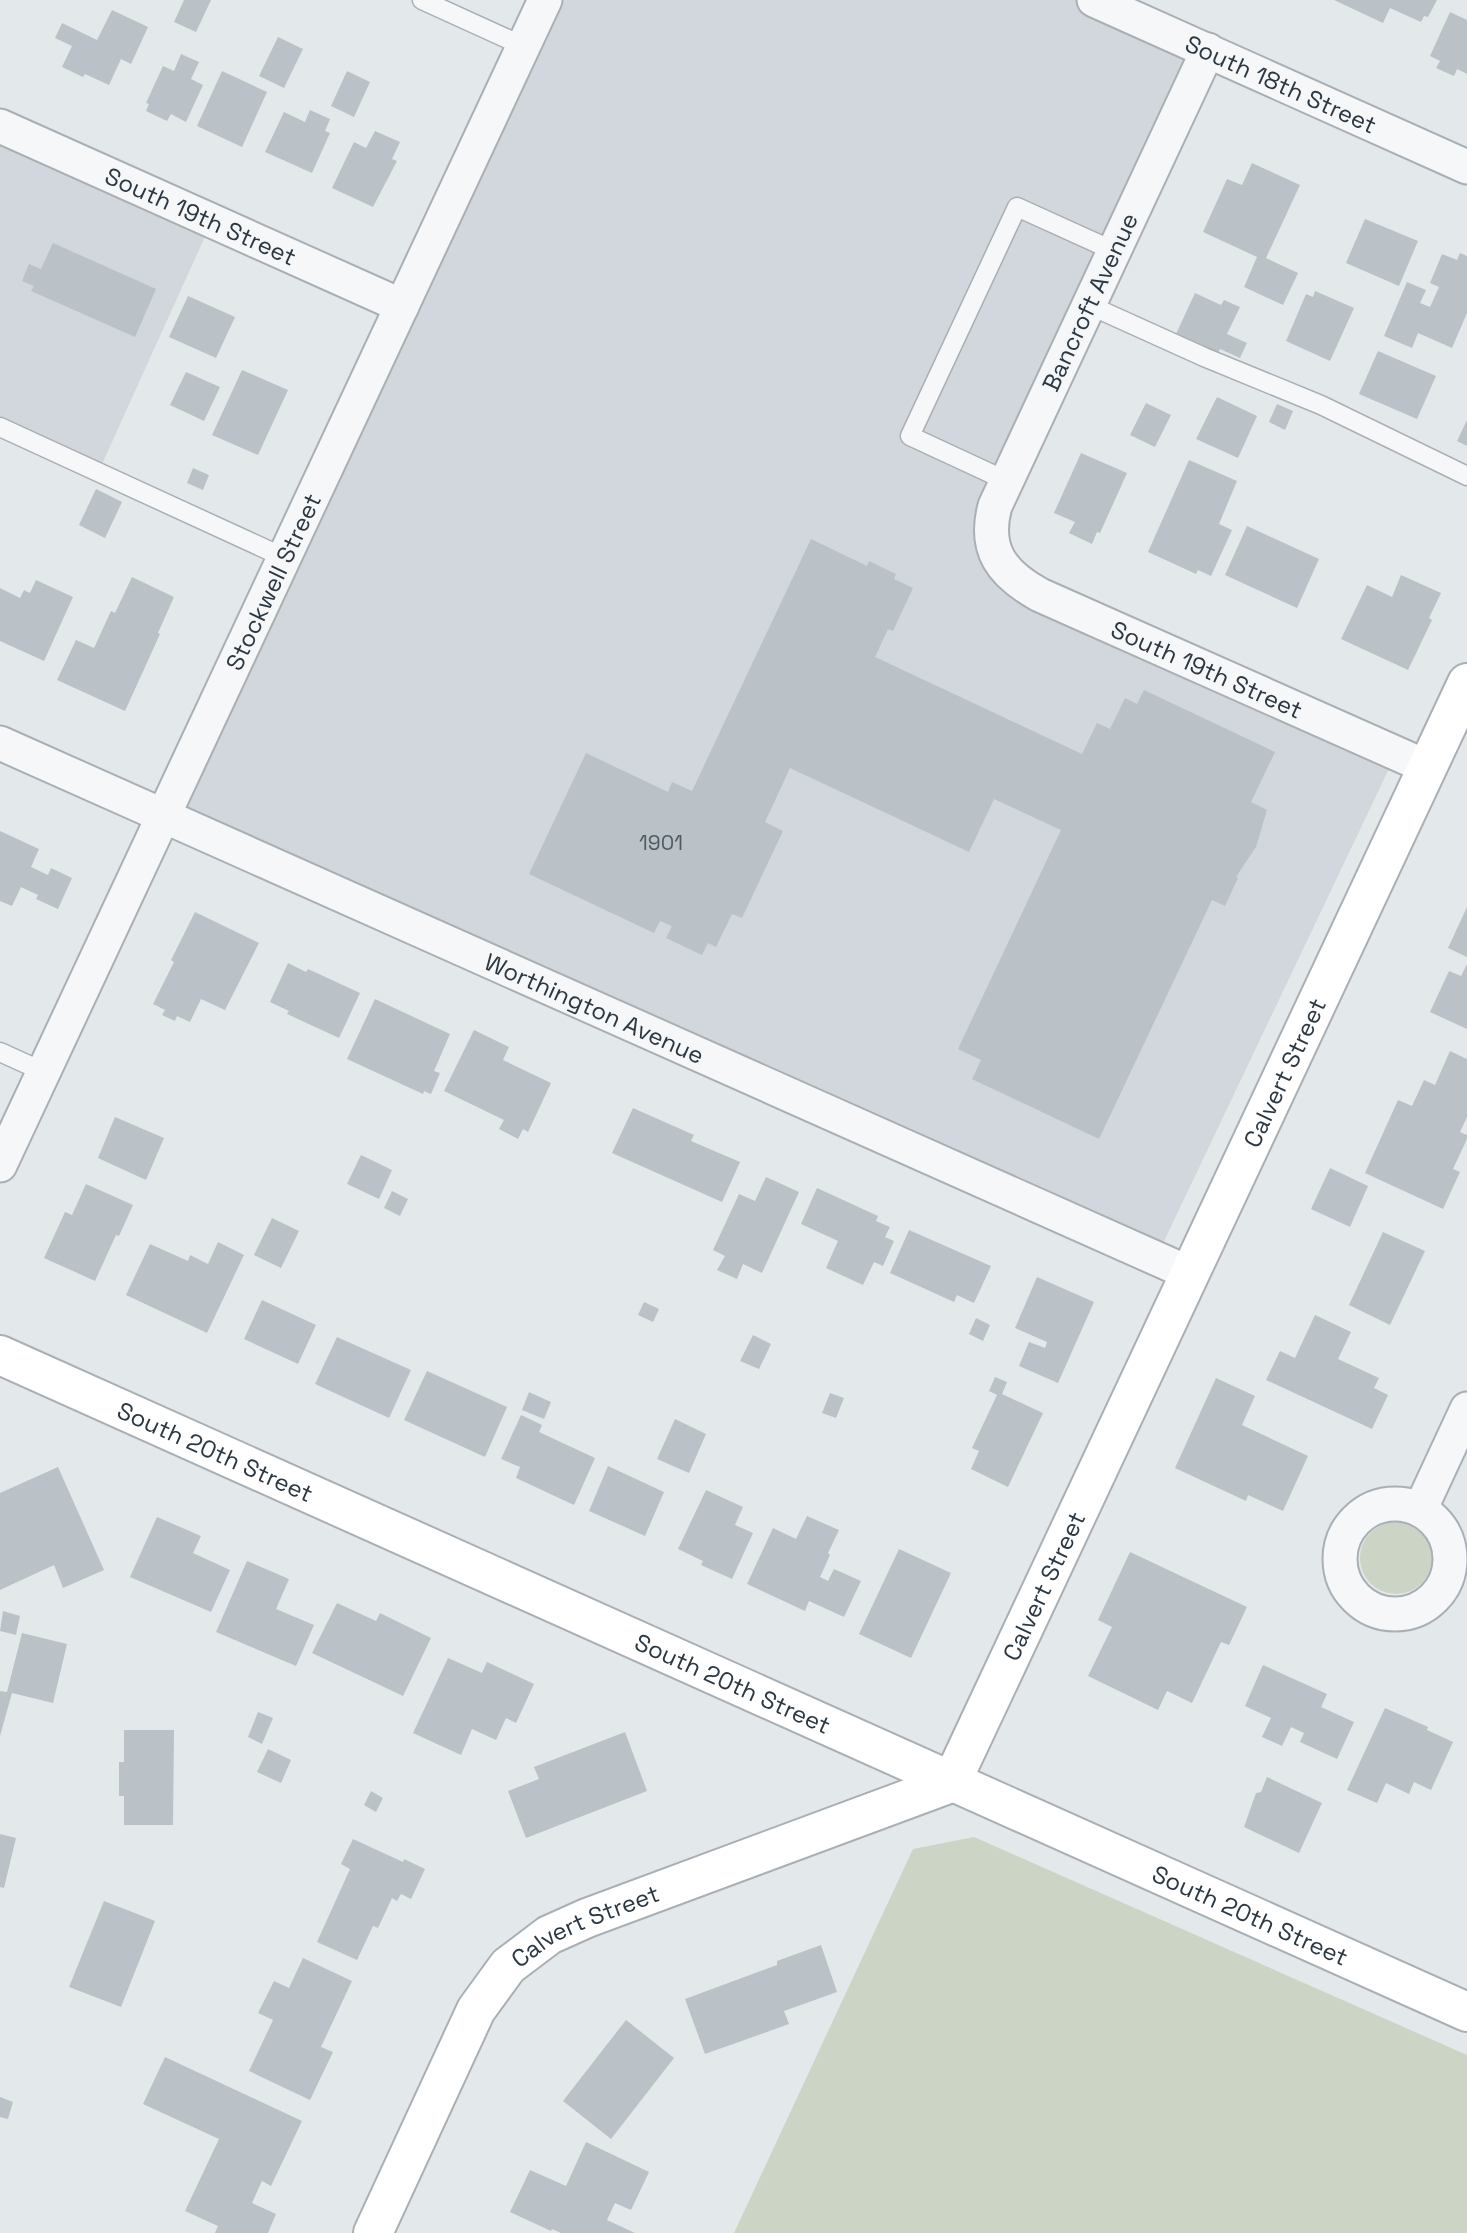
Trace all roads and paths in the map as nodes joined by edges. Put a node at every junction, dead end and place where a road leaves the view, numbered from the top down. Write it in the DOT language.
graph roads {
  1 [pos="422,0"];
  2 [pos="545,0"];
  3 [pos="1094,0"];
  4 [pos="523,46"];
  5 [pos="1208,50"];
  6 [pos="0,126"];
  7 [pos="1467,167"];
  8 [pos="1114,251"];
  9 [pos="1089,305"];
  10 [pos="402,306"];
  11 [pos="0,428"];
  12 [pos="1467,476"];
  13 [pos="1007,481"];
  14 [pos="285,558"];
  15 [pos="997,558"];
  16 [pos="1467,683"];
  17 [pos="0,743"];
  18 [pos="1427,767"];
  19 [pos="163,816"];
  20 [pos="0,1052"];
  21 [pos="44,1072"];
  22 [pos="0,1164"];
  23 [pos="1189,1273"];
  24 [pos="0,1355"];
  25 [pos="1467,1409"];
  26 [pos="1420,1510"];
  27 [pos="1456,1588"];
  28 [pos="950,1783"];
  29 [pos="1467,2012"];
  30 [pos="373,2233"];
  1 -- 4 [label="lane"];
  2 -- 4 [label="street, Stockwell Street"];
  3 -- 5 [label="street, South 18th Street"];
  4 -- 10 [label="street, Stockwell Street"];
  5 -- 7 [label="street, South 18th Street"];
  5 -- 8 [label="street, Bancroft Avenue"];
  6 -- 10 [label="street, South 19th Street"];
  8 -- 9 [label="street, Bancroft Avenue"];
  8 -- 13 [label="lane"];
  9 -- 12 [label="lane"];
  9 -- 13 [label="street, Bancroft Avenue"];
  10 -- 14 [label="street, Stockwell Street"];
  11 -- 14 [label="lane"];
  13 -- 15 [label="street, Bancroft Avenue"];
  14 -- 19 [label="street, Stockwell Street"];
  15 -- 18 [label="street, South 19th Street"];
  16 -- 18 [label="street, Calvert Street"];
  17 -- 19 [label="street, Worthington Avenue"];
  18 -- 23 [label="street, Calvert Street"];
  19 -- 21 [label="street, Stockwell Street"];
  19 -- 23 [label="street, Worthington Avenue"];
  20 -- 21 [label="lane"];
  21 -- 22 [label="street, Stockwell Street"];
  23 -- 28 [label="street, Calvert Street"];
  24 -- 28 [label="street, South 20th Street"];
  25 -- 26 [label="street"];
  26 -- 27 [label="street"];
  26 -- 27 [label="street"];
  28 -- 29 [label="street, South 20th Street"];
  28 -- 30 [label="street, Calvert Street"];
}
